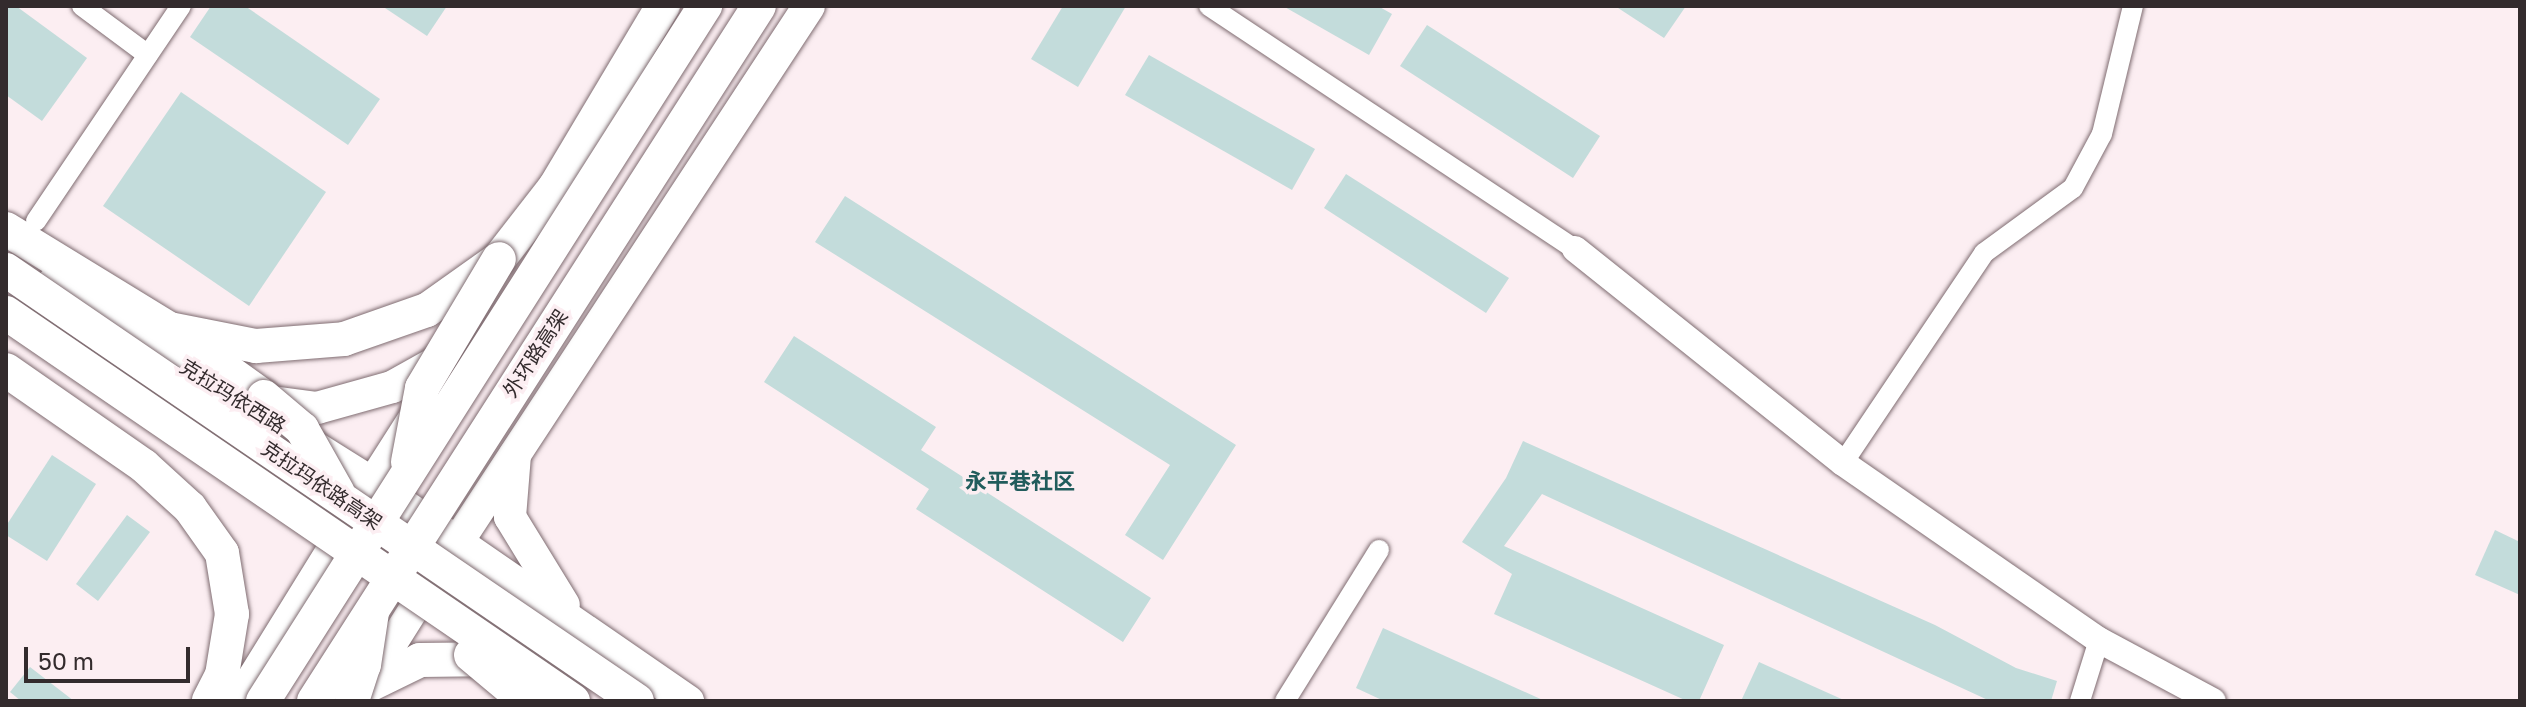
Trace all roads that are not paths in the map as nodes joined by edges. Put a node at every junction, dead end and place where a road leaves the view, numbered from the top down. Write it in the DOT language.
graph roads {
  1 [pos="82,6"];
  2 [pos="181,6"];
  3 [pos="663,6"];
  4 [pos="675,6"];
  5 [pos="705,6"];
  6 [pos="759,6"];
  7 [pos="809,6"];
  8 [pos="1209,6"];
  9 [pos="2133,6"];
  10 [pos="148,55"];
  11 [pos="21,225"];
  12 [pos="6,245"];
  13 [pos="1575,249"];
  14 [pos="6,254"];
  15 [pos="499,259"];
  16 [pos="20,271"];
  17 [pos="6,310"];
  18 [pos="169,329"];
  19 [pos="457,351"];
  20 [pos="6,370"];
  21 [pos="234,396"];
  22 [pos="515,455"];
  23 [pos="1843,463"];
  24 [pos="373,484"];
  25 [pos="459,541"];
  26 [pos="335,544"];
  27 [pos="1379,550"];
  28 [pos="419,601"];
  29 [pos="577,624"];
  30 [pos="2099,640"];
  31 [pos="503,659"];
  32 [pos="358,696"];
  33 [pos="209,701"];
  34 [pos="238,701"];
  35 [pos="263,701"];
  36 [pos="314,701"];
  37 [pos="526,701"];
  38 [pos="564,701"];
  39 [pos="573,701"];
  40 [pos="637,701"];
  41 [pos="688,701"];
  42 [pos="1285,701"];
  43 [pos="2080,701"];
  44 [pos="2213,701"];
  1 -- 10 [label="street"];
  2 -- 10 [label="street"];
  3 -- 15 [label="highway"];
  4 -- 19 [label="main road"];
  5 -- 35 [label="highway, bridge"];
  6 -- 36 [label="highway, 外环路高架, bridge"];
  7 -- 22 [label="main road"];
  8 -- 13 [label="street"];
  9 -- 23 [label="street"];
  10 -- 11 [label="street"];
  11 -- 18 [label="highway"];
  12 -- 16 [label="highway, 克拉玛依路高架"];
  13 -- 23 [label="street"];
  14 -- 16 [label="main road, 克拉玛依西路"];
  15 -- 18 [label="highway"];
  15 -- 37 [label="highway, bridge"];
  16 -- 21 [label="main road, 克拉玛依西路"];
  16 -- 40 [label="highway, 克拉玛依路高架, bridge"];
  17 -- 26 [label="main road"];
  17 -- 39 [label="highway, 克拉玛依路高架, bridge"];
  18 -- 32 [label="highway, bridge"];
  19 -- 21 [label="main road"];
  19 -- 24 [label="main road"];
  20 -- 33 [label="highway"];
  21 -- 24 [label="main road, 克拉玛依西路"];
  22 -- 25 [label="main road"];
  22 -- 29 [label="main road"];
  23 -- 30 [label="street"];
  24 -- 25 [label="main road, 克拉玛依西路"];
  24 -- 26 [label="main road"];
  25 -- 28 [label="main road"];
  25 -- 29 [label="main road, 克拉玛依西路"];
  26 -- 28 [label="main road"];
  26 -- 34 [label="main road"];
  27 -- 42 [label="street"];
  28 -- 31 [label="main road"];
  28 -- 32 [label="main road"];
  29 -- 41 [label="main road, 克拉玛依西路"];
  30 -- 43 [label="street"];
  30 -- 44 [label="street"];
  31 -- 32 [label="highway"];
  31 -- 38 [label="main road"];
}
